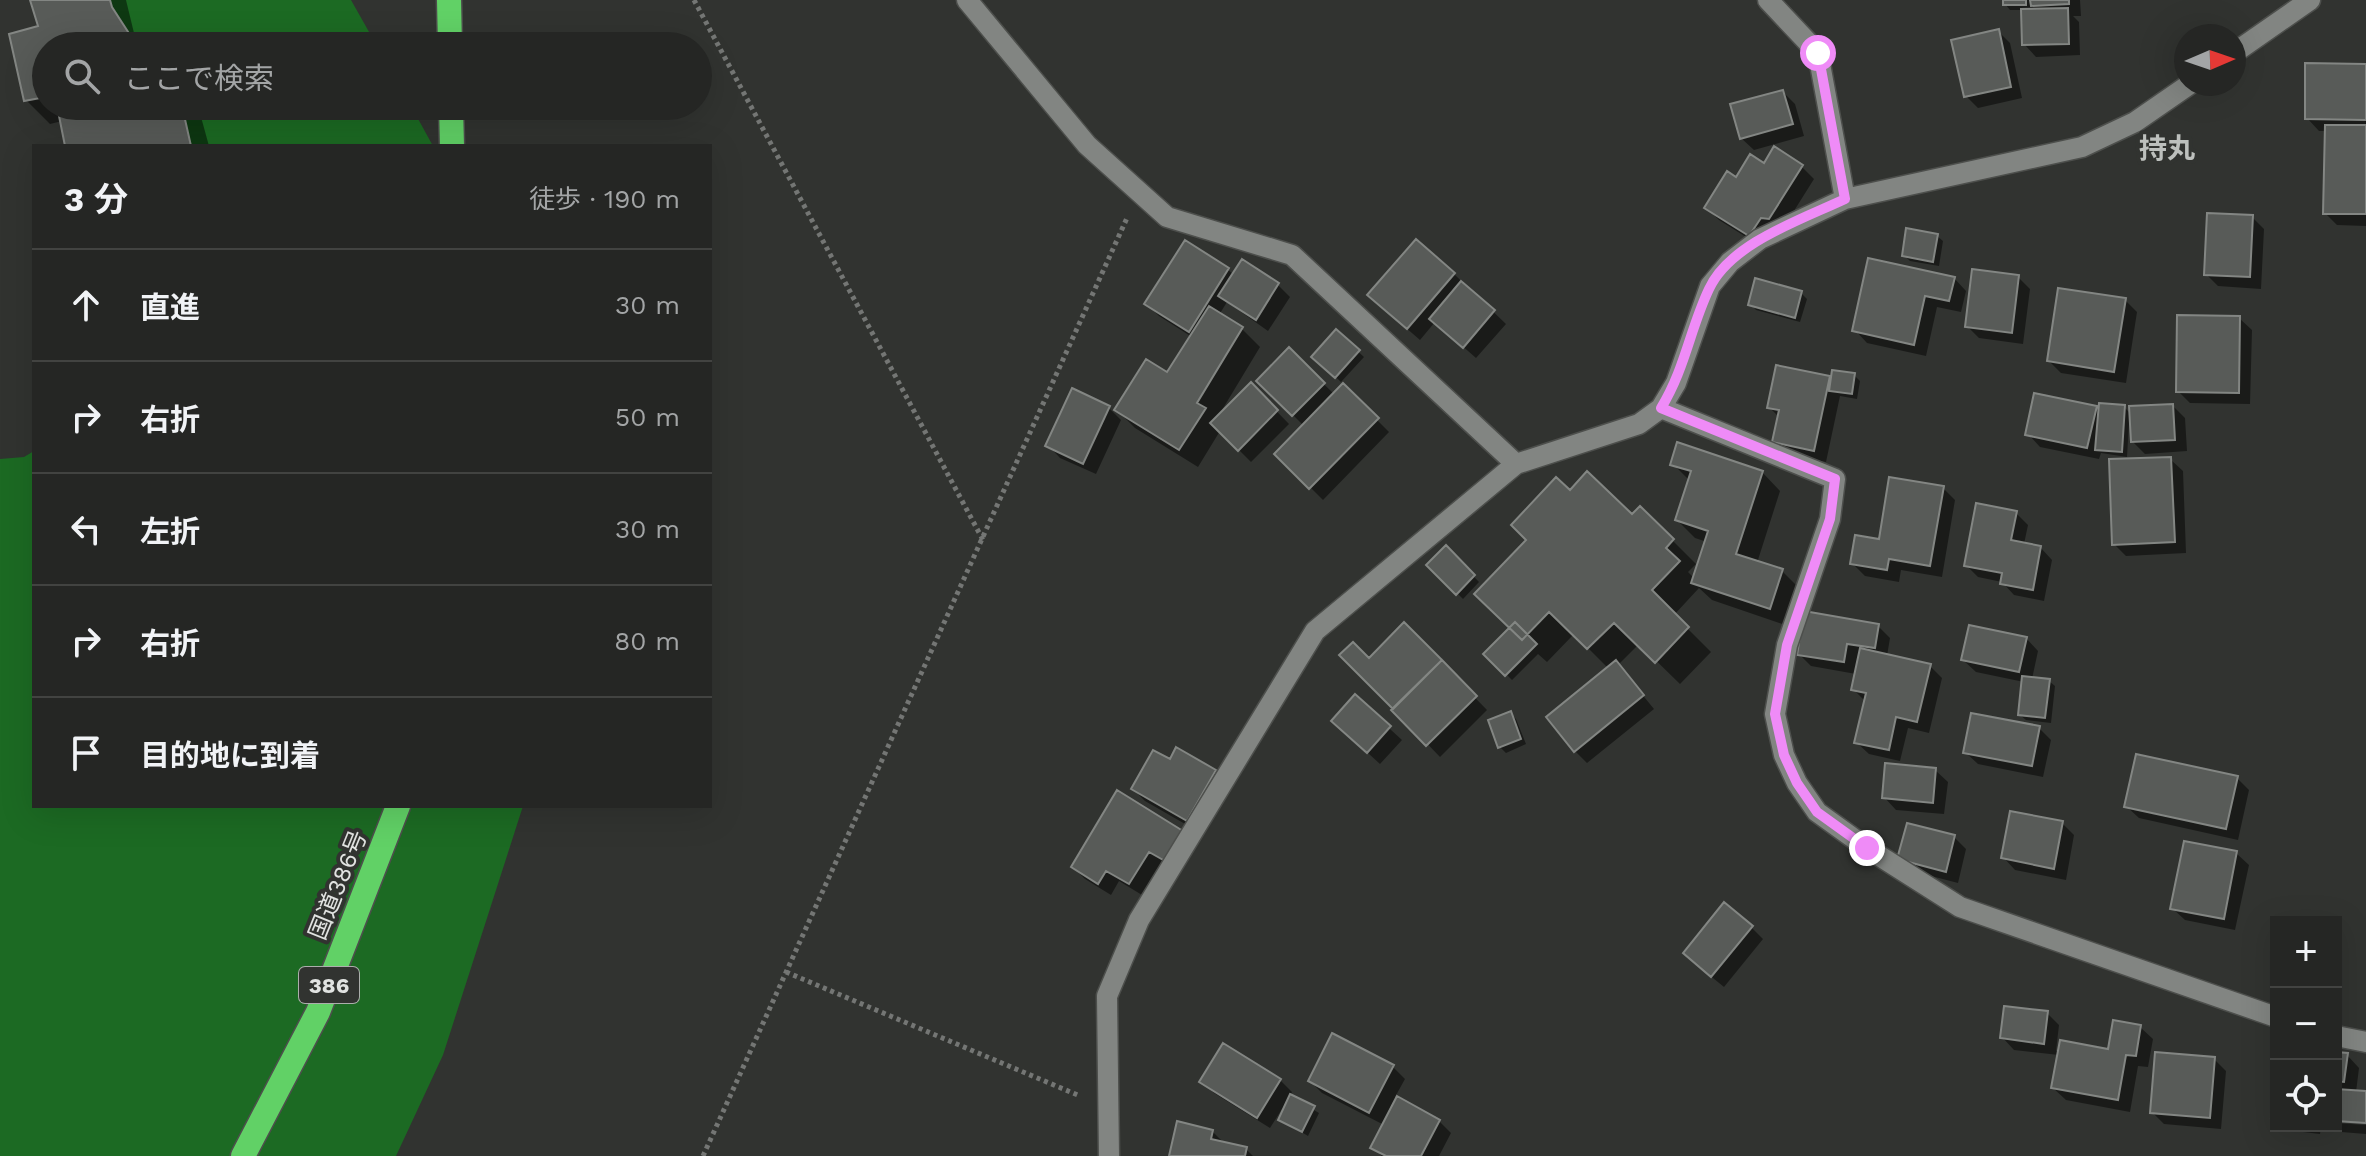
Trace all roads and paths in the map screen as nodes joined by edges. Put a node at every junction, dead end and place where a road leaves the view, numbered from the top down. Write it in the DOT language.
graph roads {
  1 [pos="449,0"];
  2 [pos="694,0"];
  3 [pos="967,0"];
  4 [pos="1768,0"];
  5 [pos="2310,0"];
  6 [pos="450,32"];
  7 [pos="711,32"];
  8 [pos="712,34"];
  9 [pos="2246,45"];
  10 [pos="2174,95"];
  11 [pos="451,120"];
  12 [pos="452,144"];
  13 [pos="1139,192"];
  14 [pos="1845,199"];
  15 [pos="1661,408"];
  16 [pos="1516,464"];
  17 [pos="983,540"];
  18 [pos="397,808"];
  19 [pos="786,972"];
  20 [pos="2270,1015"];
  21 [pos="2342,1037"];
  22 [pos="2366,1042"];
  23 [pos="1108,1108"];
  24 [pos="243,1156"];
  25 [pos="703,1156"];
  26 [pos="1109,1156"];
  1 -- 6 [label="highway"];
  2 -- 7 [label="path"];
  3 -- 13 [label="street"];
  4 -- 14 [label="street"];
  5 -- 9 [label="street"];
  8 -- 17 [label="path"];
  10 -- 14 [label="street"];
  11 -- 12 [label="highway"];
  13 -- 16 [label="street"];
  13 -- 17 [label="path"];
  14 -- 15 [label="street"];
  15 -- 16 [label="street"];
  15 -- 20 [label="street"];
  16 -- 23 [label="street"];
  17 -- 19 [label="path"];
  18 -- 24 [label="highway, 国道386号 / 386"];
  19 -- 23 [label="path"];
  19 -- 25 [label="path"];
  21 -- 22 [label="street"];
  23 -- 26 [label="street"];
}
